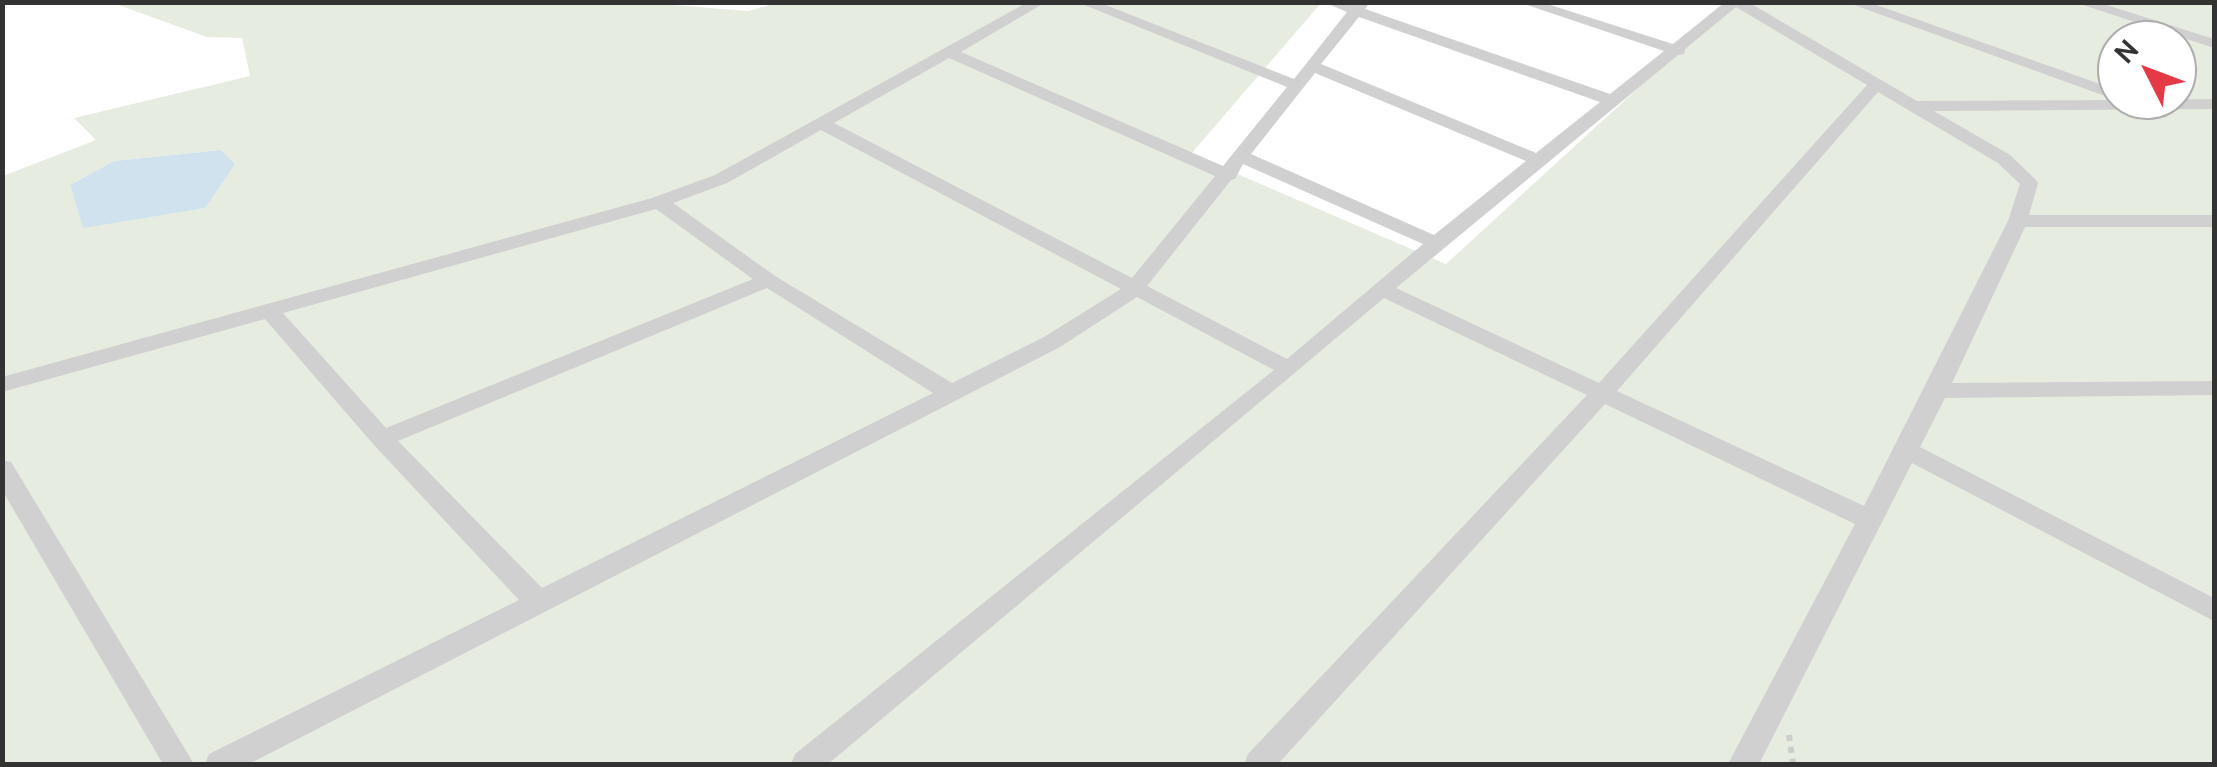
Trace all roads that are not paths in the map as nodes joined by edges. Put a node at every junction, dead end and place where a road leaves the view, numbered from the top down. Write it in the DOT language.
graph roads {
  1 [pos="1039,2"];
  2 [pos="1084,2"];
  3 [pos="1331,2"];
  4 [pos="1526,2"];
  5 [pos="1853,2"];
  6 [pos="2081,2"];
  7 [pos="1729,3"];
  8 [pos="1360,7"];
  9 [pos="2214,44"];
  10 [pos="1678,51"];
  11 [pos="948,52"];
  12 [pos="1314,67"];
  13 [pos="1298,86"];
  14 [pos="1875,86"];
  15 [pos="2097,89"];
  16 [pos="1614,100"];
  17 [pos="2097,103"];
  18 [pos="1913,106"];
  19 [pos="821,123"];
  20 [pos="1540,161"];
  21 [pos="1236,166"];
  22 [pos="659,202"];
  23 [pos="2018,221"];
  24 [pos="2214,221"];
  25 [pos="1436,243"];
  26 [pos="768,280"];
  27 [pos="1381,289"];
  28 [pos="1134,290"];
  29 [pos="269,310"];
  30 [pos="1289,369"];
  31 [pos="2,385"];
  32 [pos="2214,388"];
  33 [pos="1937,391"];
  34 [pos="949,392"];
  35 [pos="1602,392"];
  36 [pos="382,439"];
  37 [pos="1904,449"];
  38 [pos="2,468"];
  39 [pos="1868,519"];
  40 [pos="539,603"];
  41 [pos="2214,610"];
  42 [pos="179,764"];
  43 [pos="220,764"];
  44 [pos="806,764"];
  45 [pos="1259,764"];
  46 [pos="1743,764"];
  1 -- 11 [label="street"];
  2 -- 13 [label="street"];
  3 -- 8 [label="street"];
  4 -- 10 [label="street"];
  5 -- 15 [label="street"];
  6 -- 9 [label="street"];
  7 -- 10 [label="street"];
  7 -- 14 [label="street"];
  8 -- 12 [label="street"];
  8 -- 16 [label="street"];
  10 -- 16 [label="street"];
  11 -- 19 [label="street"];
  11 -- 21 [label="street"];
  12 -- 13 [label="street"];
  12 -- 20 [label="street"];
  13 -- 21 [label="street"];
  14 -- 18 [label="street"];
  14 -- 35 [label="street"];
  16 -- 20 [label="street"];
  17 -- 18 [label="street"];
  18 -- 23 [label="street"];
  19 -- 22 [label="street"];
  19 -- 28 [label="street"];
  20 -- 25 [label="street"];
  21 -- 25 [label="street"];
  21 -- 28 [label="street"];
  22 -- 26 [label="street"];
  22 -- 29 [label="street"];
  23 -- 24 [label="street"];
  23 -- 33 [label="street"];
  25 -- 27 [label="street"];
  26 -- 34 [label="street"];
  26 -- 36 [label="street"];
  27 -- 30 [label="street"];
  27 -- 35 [label="street"];
  28 -- 30 [label="street"];
  28 -- 34 [label="street"];
  29 -- 31 [label="street"];
  29 -- 36 [label="street"];
  30 -- 44 [label="street"];
  32 -- 33 [label="street"];
  33 -- 37 [label="street"];
  34 -- 40 [label="street"];
  35 -- 39 [label="street"];
  35 -- 45 [label="street"];
  36 -- 40 [label="street"];
  37 -- 39 [label="street"];
  37 -- 41 [label="street"];
  38 -- 42 [label="street"];
  39 -- 46 [label="street"];
  40 -- 43 [label="street"];
}
